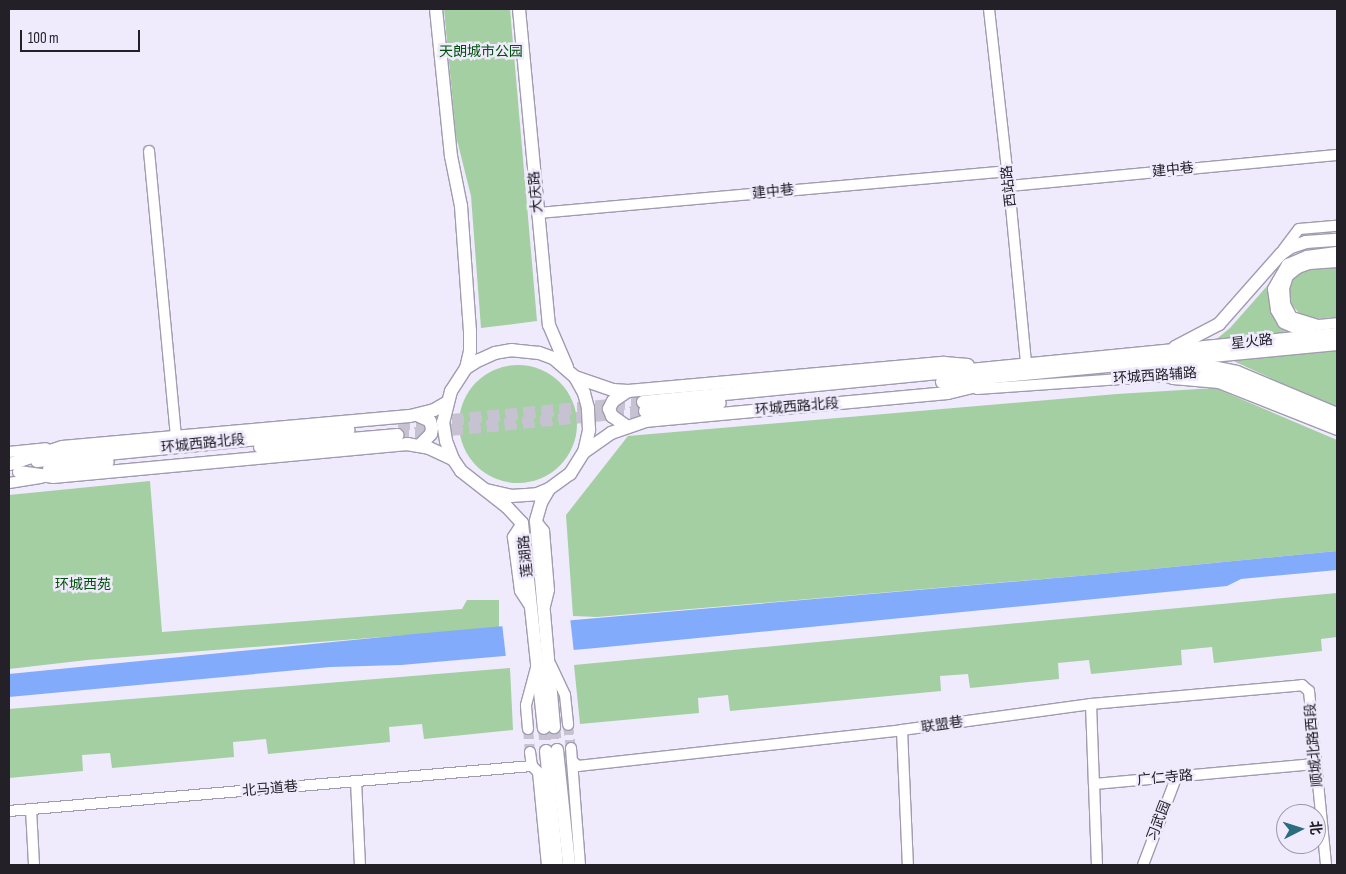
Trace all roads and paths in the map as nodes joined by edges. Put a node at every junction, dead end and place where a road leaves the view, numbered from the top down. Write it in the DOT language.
graph roads {
  1 [pos="436,9"];
  2 [pos="519,9"];
  3 [pos="989,9"];
  4 [pos="149,151"];
  5 [pos="1337,155"];
  6 [pos="1007,171"];
  7 [pos="1010,186"];
  8 [pos="538,213"];
  9 [pos="1337,226"];
  10 [pos="1337,240"];
  11 [pos="1337,253"];
  12 [pos="1281,254"];
  13 [pos="1337,262"];
  14 [pos="1337,323"];
  15 [pos="1337,334"];
  16 [pos="1317,336"];
  17 [pos="1337,344"];
  18 [pos="1168,355"];
  19 [pos="1138,363"];
  20 [pos="1026,364"];
  21 [pos="988,367"];
  22 [pos="466,368"];
  23 [pos="572,374"];
  24 [pos="1016,375"];
  25 [pos="1164,376"];
  26 [pos="1116,378"];
  27 [pos="964,390"];
  28 [pos="628,391"];
  29 [pos="446,403"];
  30 [pos="1337,414"];
  31 [pos="417,415"];
  32 [pos="1337,422"];
  33 [pos="628,427"];
  34 [pos="397,430"];
  35 [pos="1337,430"];
  36 [pos="176,436"];
  37 [pos="419,446"];
  38 [pos="584,452"];
  39 [pos="453,459"];
  40 [pos="11,465"];
  41 [pos="52,477"];
  42 [pos="9,483"];
  43 [pos="549,489"];
  44 [pos="486,490"];
  45 [pos="537,528"];
  46 [pos="523,529"];
  47 [pos="538,608"];
  48 [pos="543,663"];
  49 [pos="1305,686"];
  50 [pos="1091,704"];
  51 [pos="568,726"];
  52 [pos="549,727"];
  53 [pos="528,729"];
  54 [pos="902,730"];
  55 [pos="570,748"];
  56 [pos="530,752"];
  57 [pos="575,763"];
  58 [pos="1315,764"];
  59 [pos="532,766"];
  60 [pos="1176,778"];
  61 [pos="356,781"];
  62 [pos="1094,784"];
  63 [pos="31,809"];
  64 [pos="9,811"];
  65 [pos="34,865"];
  66 [pos="360,865"];
  67 [pos="548,865"];
  68 [pos="557,865"];
  69 [pos="569,865"];
  70 [pos="580,865"];
  71 [pos="908,865"];
  72 [pos="1097,865"];
  73 [pos="1143,865"];
  74 [pos="1326,865"];
  1 -- 22 [label="main road"];
  2 -- 8 [label="main road, 大庆路"];
  3 -- 6 [label="street, 西站路"];
  4 -- 36 [label="street"];
  5 -- 7 [label="street, 建中巷"];
  6 -- 7 [label="street, 西站路"];
  6 -- 8 [label="street, 建中巷"];
  7 -- 20 [label="street, 西站路"];
  8 -- 23 [label="main road, 大庆路"];
  9 -- 12 [label="street"];
  10 -- 12 [label="main road"];
  11 -- 16 [label="main road"];
  12 -- 18 [label="main road"];
  13 -- 14 [label="street"];
  15 -- 16 [label="main road, 星火路"];
  16 -- 18 [label="main road, 星火路"];
  17 -- 18 [label="main road, 星火路"];
  18 -- 19 [label="main road, 环城西路北段"];
  18 -- 20 [label="main road, 环城西路北段"];
  18 -- 30 [label="main road"];
  19 -- 24 [label="main road, 环城西路北段"];
  19 -- 26 [label="street"];
  20 -- 21 [label="main road, 环城西路北段"];
  21 -- 24 [label="main road, 环城西路北段"];
  21 -- 28 [label="main road, 环城西路北段"];
  22 -- 23 [label="main road"];
  22 -- 29 [label="main road"];
  23 -- 28 [label="main road, 环城西路北段"];
  23 -- 38 [label="main road"];
  24 -- 27 [label="main road, 环城西路北段"];
  25 -- 26 [label="street, 环城西路辅路"];
  25 -- 32 [label="street, 环城西路辅路"];
  25 -- 35 [label="street"];
  26 -- 27 [label="street, 环城西路辅路"];
  27 -- 33 [label="main road, 环城西路北段"];
  28 -- 33 [label="main road"];
  29 -- 31 [label="main road"];
  29 -- 39 [label="main road"];
  31 -- 36 [label="main road"];
  31 -- 37 [label="main road"];
  33 -- 38 [label="main road, 环城西路北段"];
  34 -- 40 [label="main road, 环城西路北段"];
  36 -- 40 [label="main road"];
  37 -- 39 [label="main road"];
  37 -- 41 [label="main road"];
  38 -- 43 [label="main road"];
  39 -- 44 [label="main road"];
  40 -- 41 [label="main road"];
  41 -- 42 [label="street"];
  43 -- 44 [label="main road"];
  43 -- 45 [label="main road"];
  44 -- 46 [label="main road, 莲湖路"];
  45 -- 46 [label="main road"];
  45 -- 47 [label="main road, 莲湖路"];
  46 -- 47 [label="main road, 莲湖路"];
  47 -- 48 [label="main road"];
  48 -- 51 [label="street"];
  48 -- 52 [label="main road"];
  48 -- 53 [label="street"];
  49 -- 50 [label="street, 联盟巷"];
  49 -- 58 [label="street, 顺城北路西段"];
  50 -- 54 [label="street, 联盟巷"];
  50 -- 62 [label="street"];
  54 -- 57 [label="street, 联盟巷"];
  54 -- 71 [label="street"];
  55 -- 57 [label="street"];
  56 -- 59 [label="street"];
  57 -- 70 [label="street"];
  58 -- 60 [label="street, 广仁寺路"];
  58 -- 74 [label="street, 顺城北路西段"];
  59 -- 61 [label="street, 北马道巷"];
  59 -- 67 [label="street"];
  60 -- 62 [label="street, 广仁寺路"];
  60 -- 73 [label="street, 习武园"];
  61 -- 63 [label="street, 北马道巷"];
  61 -- 66 [label="street"];
  62 -- 72 [label="street"];
  63 -- 64 [label="street, 北马道巷"];
  63 -- 65 [label="street"];
  68 -- 69 [label="main road"];
}
